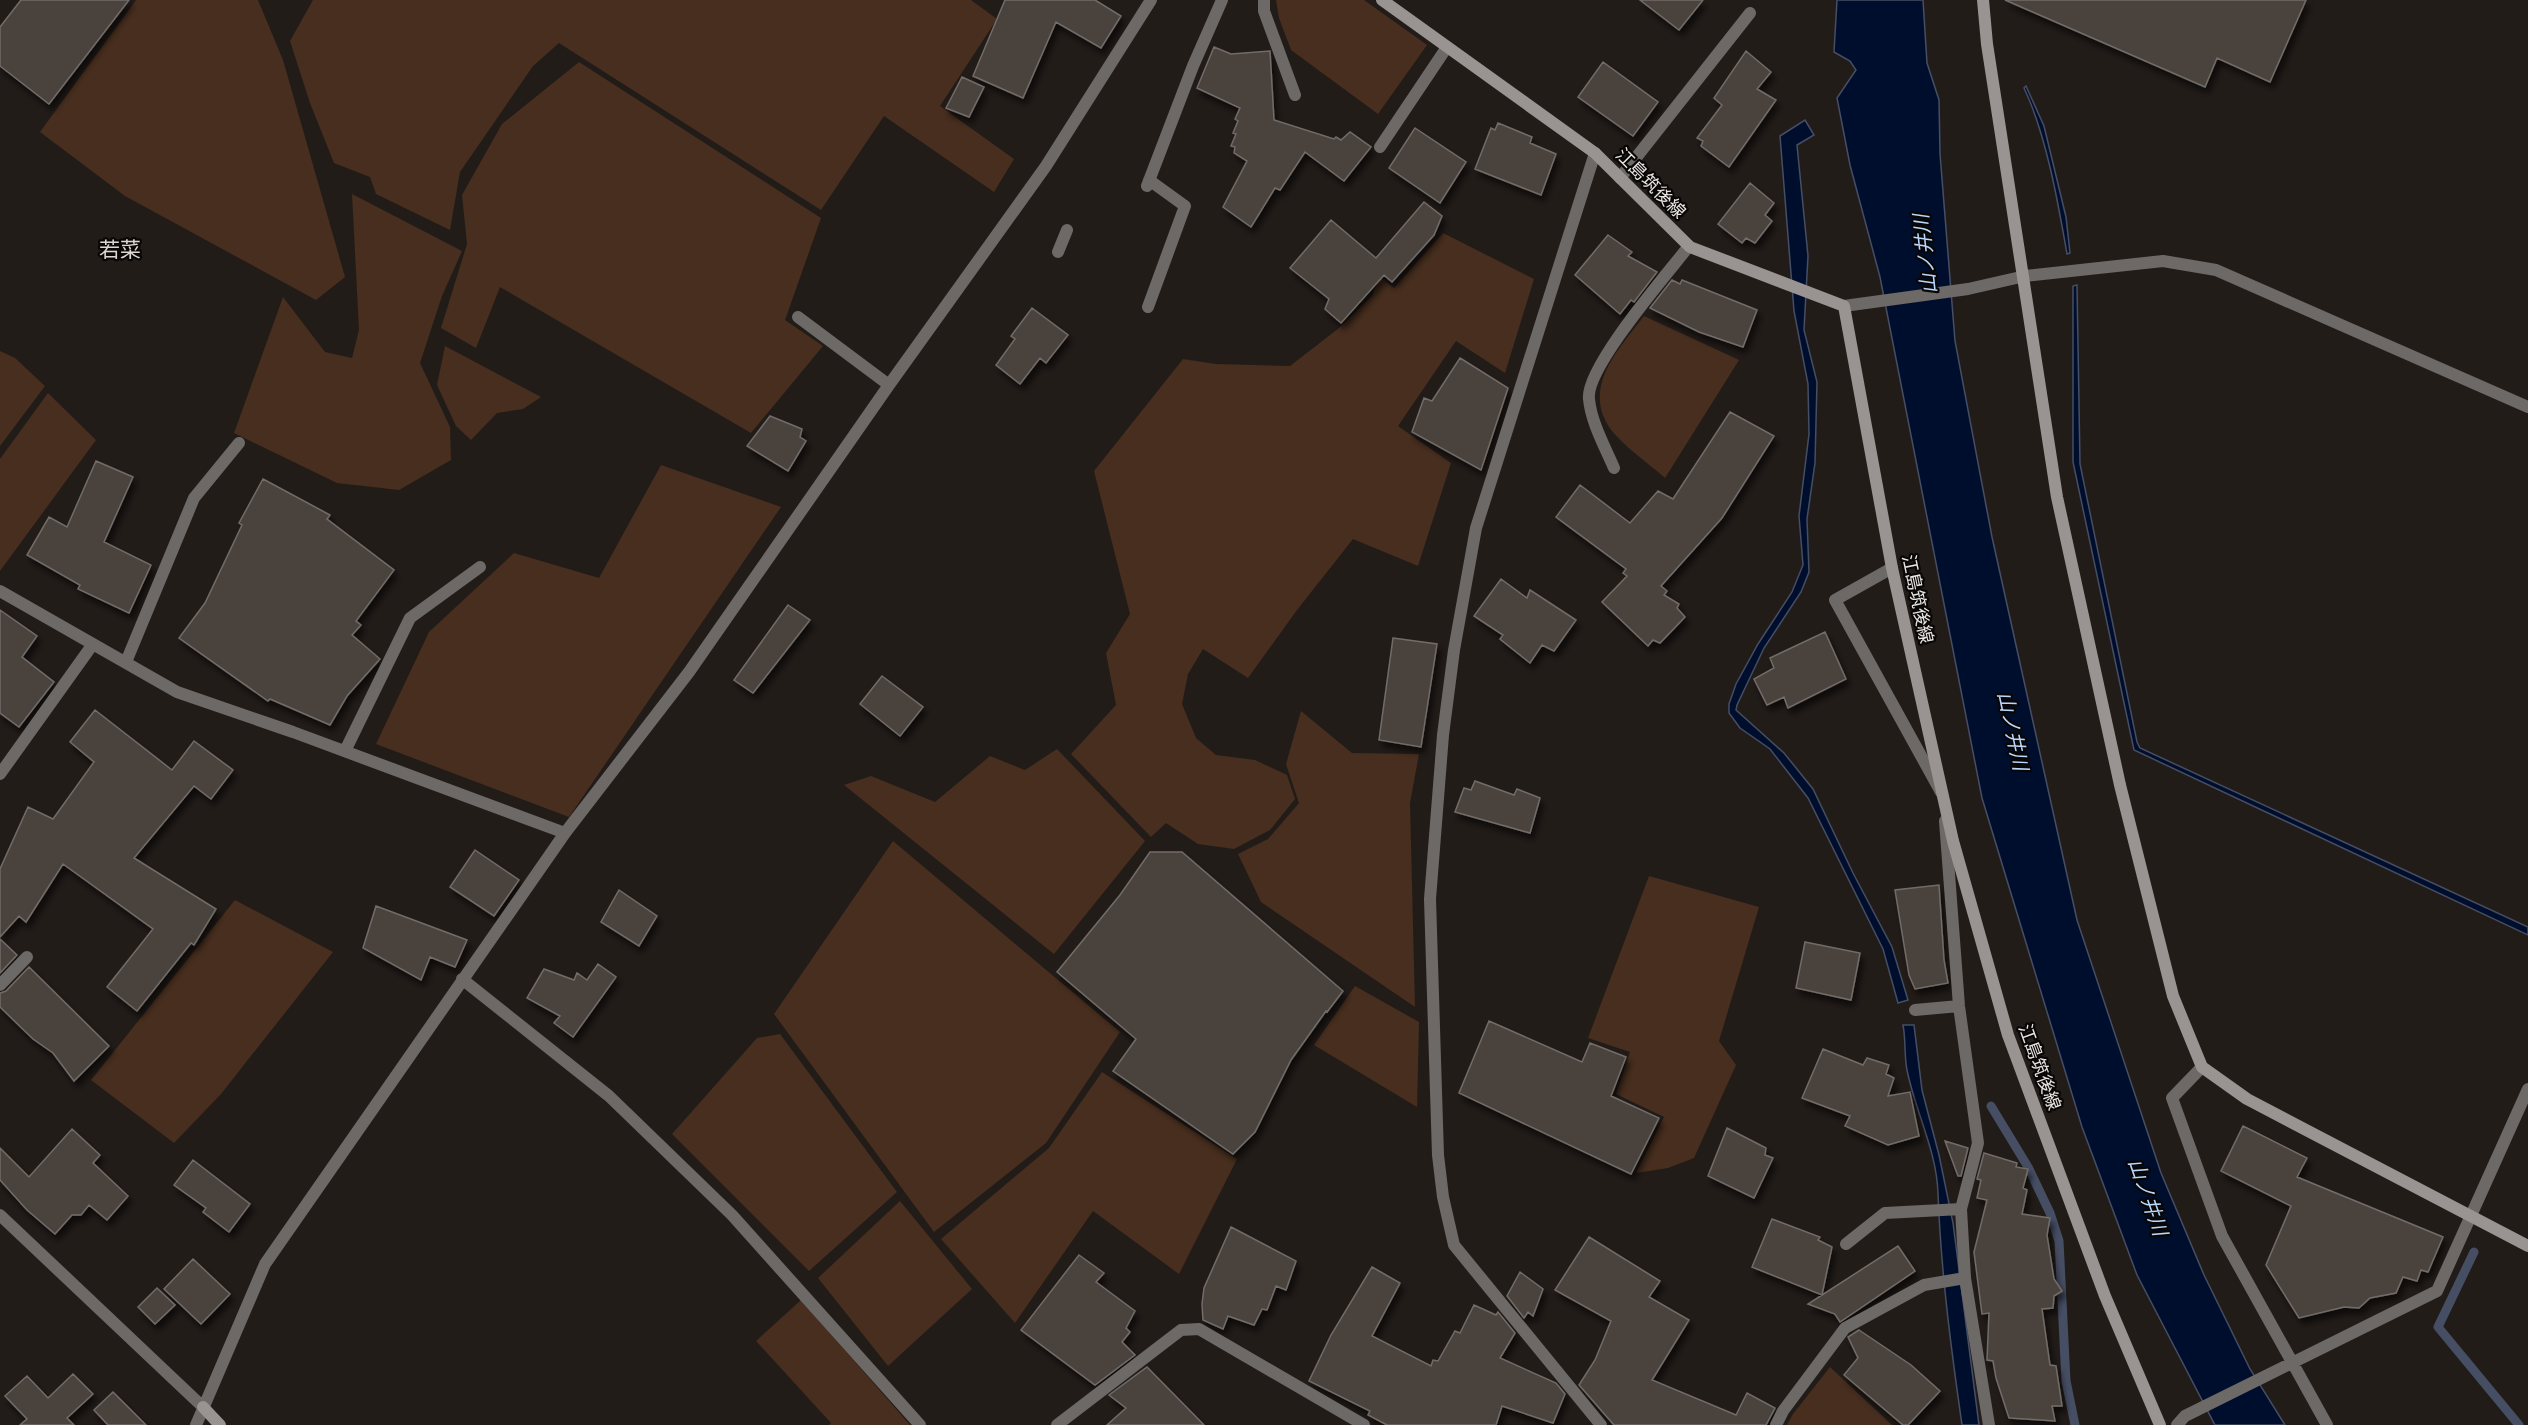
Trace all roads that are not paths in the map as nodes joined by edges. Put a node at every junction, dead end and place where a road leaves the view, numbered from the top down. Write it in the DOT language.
graph roads {
  1 [pos="1151,0"];
  2 [pos="1222,0"];
  3 [pos="1264,0"];
  4 [pos="1382,0"];
  5 [pos="1983,0"];
  6 [pos="1750,13"];
  7 [pos="1447,47"];
  8 [pos="1295,95"];
  9 [pos="1380,147"];
  10 [pos="1595,153"];
  11 [pos="1620,178"];
  12 [pos="1067,230"];
  13 [pos="1689,246"];
  14 [pos="1058,252"];
  15 [pos="2025,276"];
  16 [pos="1844,306"];
  17 [pos="1148,307"];
  18 [pos="798,316"];
  19 [pos="889,385"];
  20 [pos="2528,406"];
  21 [pos="239,443"];
  22 [pos="1614,468"];
  23 [pos="480,567"];
  24 [pos="1892,568"];
  25 [pos="0,591"];
  26 [pos="93,644"];
  27 [pos="126,662"];
  28 [pos="345,751"];
  29 [pos="0,774"];
  30 [pos="1943,796"];
  31 [pos="566,833"];
  32 [pos="27,957"];
  33 [pos="462,980"];
  34 [pos="0,986"];
  35 [pos="1959,1006"];
  36 [pos="1915,1010"];
  37 [pos="2202,1067"];
  38 [pos="2528,1089"];
  39 [pos="1961,1209"];
  40 [pos="0,1215"];
  41 [pos="2473,1215"];
  42 [pos="1846,1244"];
  43 [pos="2528,1246"];
  44 [pos="1965,1278"];
  45 [pos="2292,1364"];
  46 [pos="203,1407"];
  47 [pos="2181,1421"];
  48 [pos="196,1425"];
  49 [pos="220,1425"];
  50 [pos="920,1425"];
  51 [pos="1057,1425"];
  52 [pos="1364,1425"];
  53 [pos="1601,1425"];
  54 [pos="1776,1425"];
  55 [pos="1989,1425"];
  56 [pos="2160,1425"];
  57 [pos="2327,1425"];
  1 -- 19 [label="street"];
  2 -- 17 [label="street"];
  3 -- 8 [label="street"];
  4 -- 7 [label="main road, 江島筑後線"];
  5 -- 15 [label="main road"];
  6 -- 11 [label="street"];
  7 -- 9 [label="street"];
  7 -- 10 [label="main road, 江島筑後線"];
  10 -- 11 [label="main road, 江島筑後線"];
  10 -- 53 [label="street"];
  11 -- 13 [label="main road, 江島筑後線"];
  12 -- 14 [label="street"];
  13 -- 16 [label="main road, 江島筑後線"];
  13 -- 22 [label="street"];
  15 -- 16 [label="street"];
  15 -- 20 [label="street"];
  15 -- 37 [label="main road"];
  16 -- 24 [label="main road, 江島筑後線"];
  18 -- 19 [label="street"];
  19 -- 31 [label="street"];
  21 -- 27 [label="street"];
  23 -- 28 [label="street"];
  24 -- 30 [label="main road, 江島筑後線"];
  24 -- 30 [label="street"];
  25 -- 26 [label="street"];
  26 -- 27 [label="street"];
  26 -- 29 [label="street"];
  27 -- 28 [label="street"];
  28 -- 31 [label="street"];
  30 -- 35 [label="street"];
  30 -- 56 [label="main road, 江島筑後線"];
  31 -- 33 [label="street"];
  32 -- 34 [label="street"];
  33 -- 46 [label="street"];
  33 -- 50 [label="street"];
  35 -- 36 [label="street"];
  35 -- 39 [label="street"];
  37 -- 41 [label="main road"];
  37 -- 45 [label="street"];
  38 -- 41 [label="street"];
  39 -- 42 [label="street"];
  39 -- 44 [label="street"];
  40 -- 46 [label="street"];
  41 -- 43 [label="main road"];
  41 -- 45 [label="street"];
  44 -- 54 [label="street"];
  44 -- 55 [label="street"];
  45 -- 47 [label="street"];
  45 -- 57 [label="street"];
  46 -- 48 [label="street"];
  46 -- 49 [label="main road"];
  51 -- 52 [label="street"];
}
